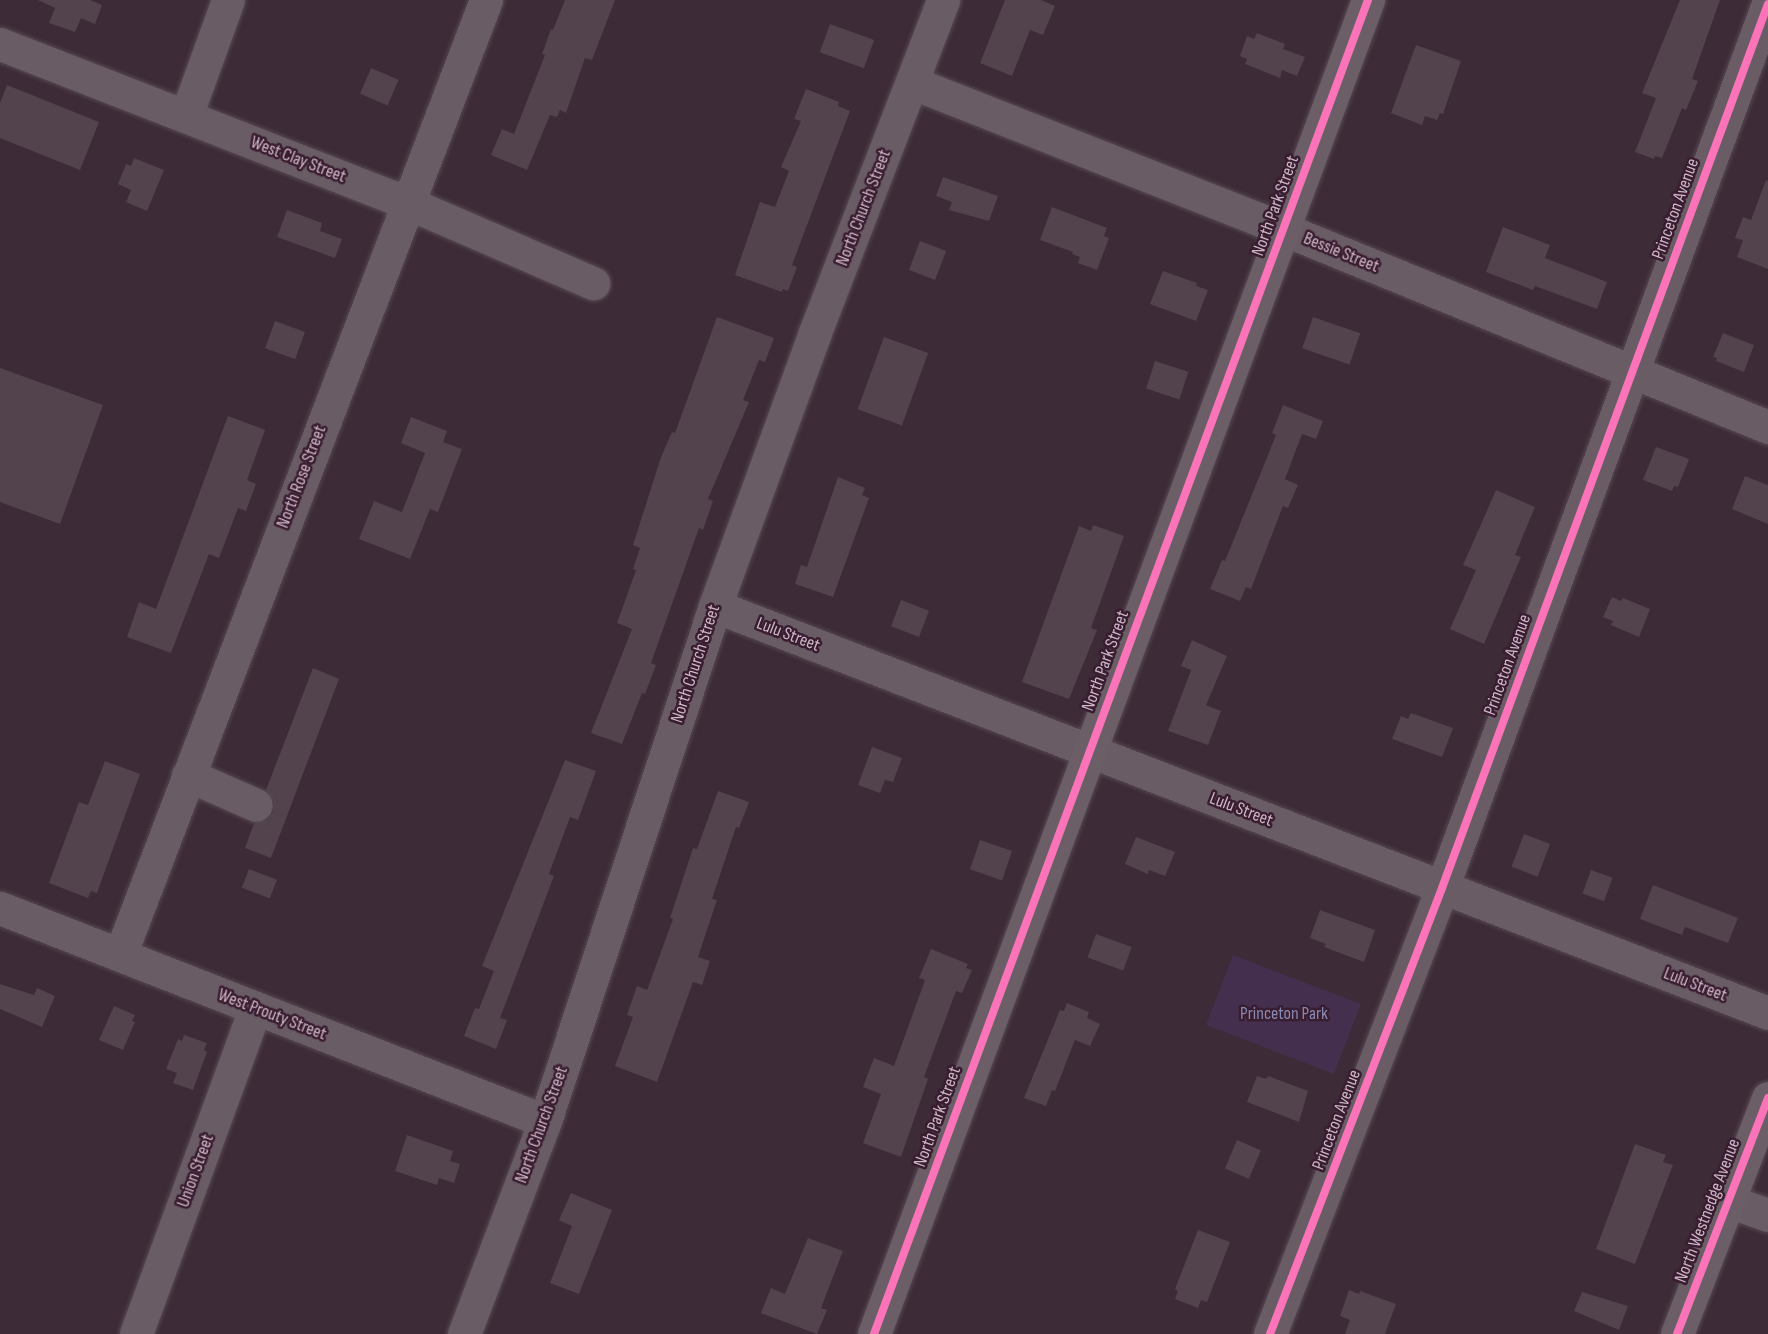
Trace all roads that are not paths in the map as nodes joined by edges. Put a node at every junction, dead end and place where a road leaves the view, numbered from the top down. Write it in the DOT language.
graph roads {
  1 [pos="228,0"];
  2 [pos="486,0"];
  3 [pos="943,0"];
  4 [pos="1368,0"];
  5 [pos="1768,4"];
  6 [pos="0,44"];
  7 [pos="913,83"];
  8 [pos="186,116"];
  9 [pos="408,203"];
  10 [pos="1284,229"];
  11 [pos="593,284"];
  12 [pos="1631,371"];
  13 [pos="1768,427"];
  14 [pos="715,606"];
  15 [pos="1089,751"];
  16 [pos="188,775"];
  17 [pos="256,805"];
  18 [pos="1442,888"];
  19 [pos="0,908"];
  20 [pos="120,955"];
  21 [pos="255,1008"];
  22 [pos="1768,1013"];
  23 [pos="1768,1098"];
  24 [pos="545,1121"];
  25 [pos="1728,1201"];
  26 [pos="1768,1215"];
  27 [pos="136,1334"];
  28 [pos="464,1334"];
  29 [pos="874,1334"];
  30 [pos="1270,1334"];
  31 [pos="1677,1334"];
  1 -- 8 [label="street"];
  2 -- 9 [label="street, North Rose Street"];
  3 -- 7 [label="street, North Church Street"];
  4 -- 10 [label="main road, North Park Street"];
  5 -- 12 [label="street, Princeton Avenue"];
  6 -- 8 [label="street, West Clay Street"];
  7 -- 10 [label="street, Bessie Street"];
  7 -- 14 [label="street, North Church Street"];
  8 -- 9 [label="street, West Clay Street"];
  9 -- 11 [label="street, West Clay Street"];
  9 -- 16 [label="street, North Rose Street"];
  10 -- 12 [label="street, Bessie Street"];
  10 -- 15 [label="main road, North Park Street"];
  12 -- 13 [label="street, Bessie Street"];
  12 -- 18 [label="street, Princeton Avenue"];
  14 -- 15 [label="street, Lulu Street"];
  14 -- 24 [label="street, North Church Street"];
  15 -- 18 [label="street, Lulu Street"];
  15 -- 29 [label="main road, North Park Street"];
  16 -- 17 [label="street"];
  16 -- 20 [label="street, North Rose Street"];
  18 -- 22 [label="street, Lulu Street"];
  18 -- 30 [label="street, Princeton Avenue"];
  19 -- 20 [label="street, West Prouty Street"];
  20 -- 21 [label="street, West Prouty Street"];
  21 -- 24 [label="street, West Prouty Street"];
  21 -- 27 [label="street, Union Street"];
  23 -- 25 [label="main road, North Westnedge Avenue"];
  24 -- 28 [label="street, North Church Street"];
  25 -- 26 [label="street"];
  25 -- 31 [label="main road, North Westnedge Avenue"];
}
